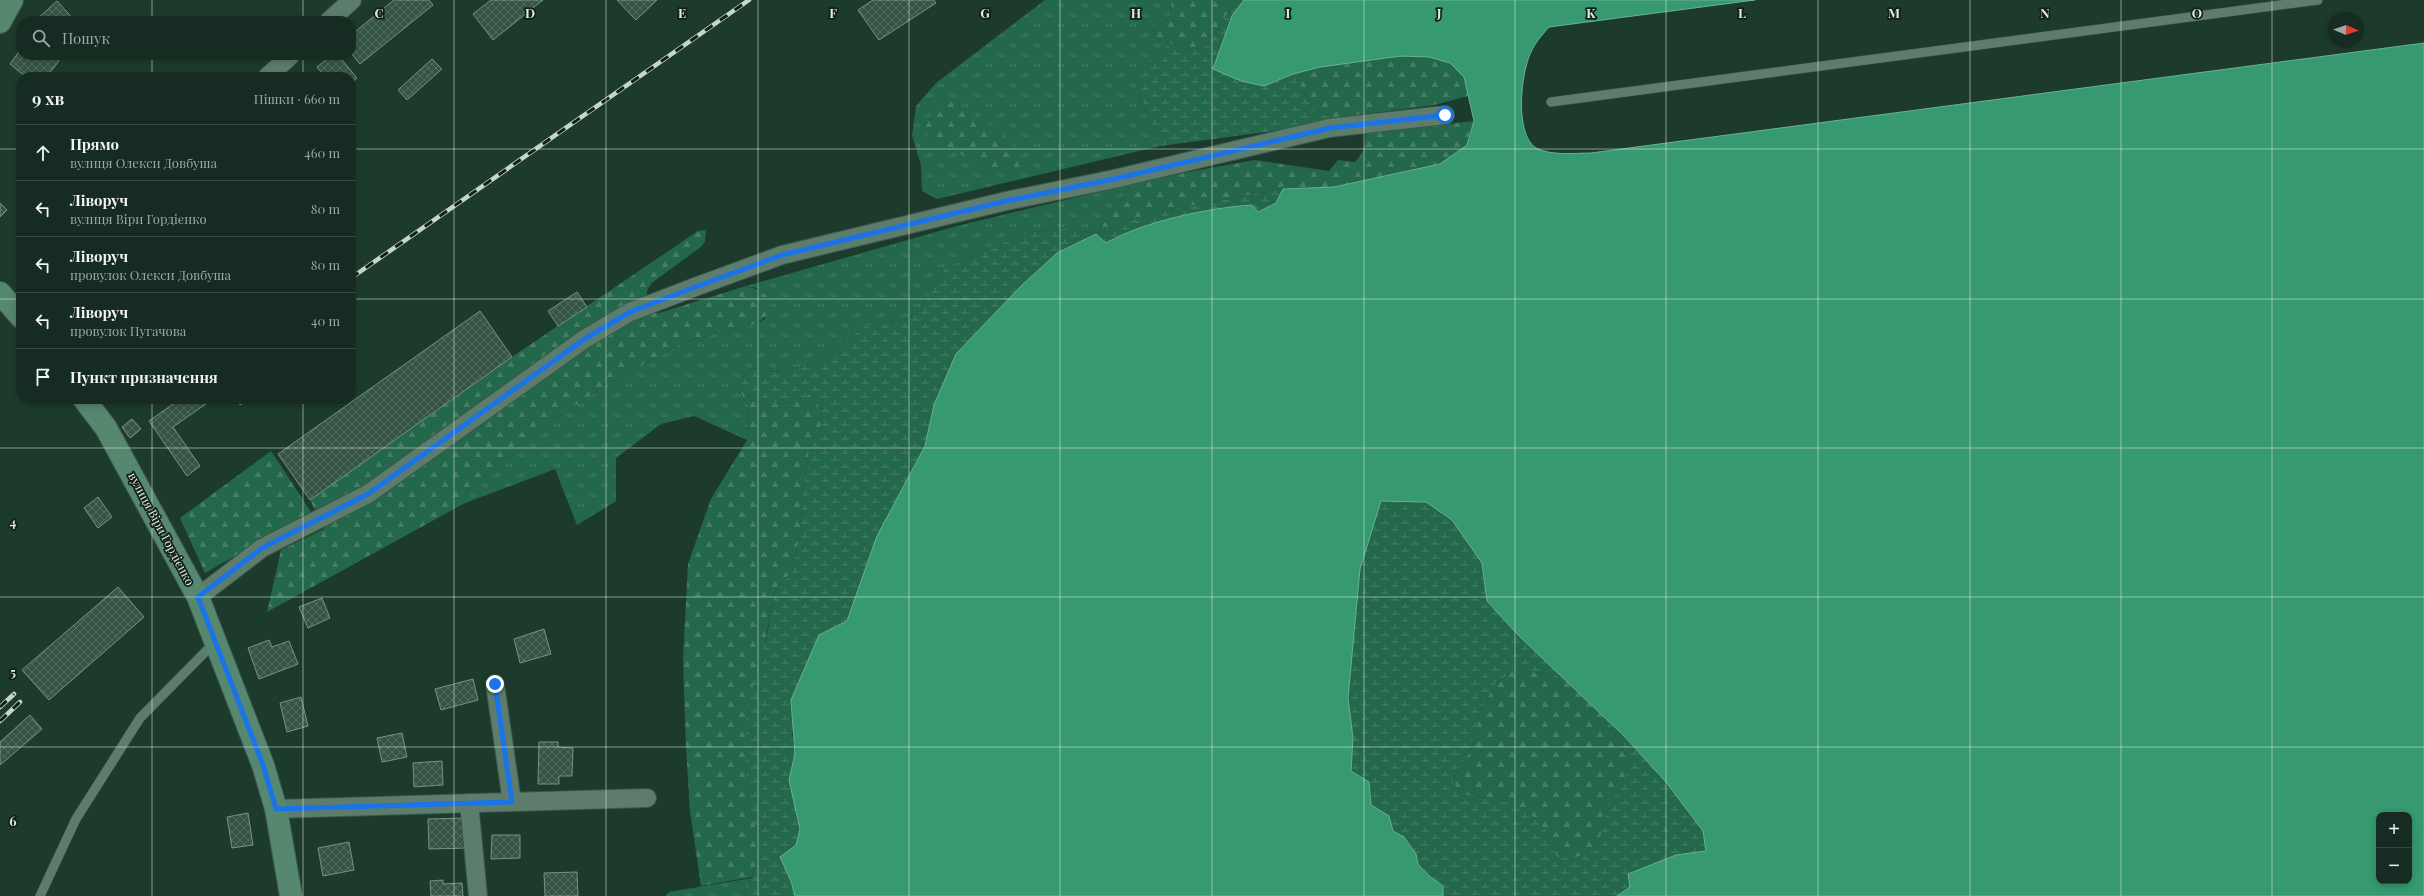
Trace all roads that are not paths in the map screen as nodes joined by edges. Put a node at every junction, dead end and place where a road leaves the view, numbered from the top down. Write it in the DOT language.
graph roads {
  1 [pos="12,0"];
  2 [pos="352,0"];
  3 [pos="2318,0"];
  4 [pos="334,16"];
  5 [pos="0,22"];
  6 [pos="286,60"];
  7 [pos="272,72"];
  8 [pos="1551,102"];
  9 [pos="1445,115"];
  10 [pos="88,404"];
  11 [pos="198,597"];
  12 [pos="215,642"];
  13 [pos="495,684"];
  14 [pos="647,798"];
  15 [pos="512,802"];
  16 [pos="469,803"];
  17 [pos="276,809"];
  18 [pos="40,896"];
  19 [pos="292,896"];
  20 [pos="478,896"];
  1 -- 5 [label="street"];
  2 -- 4 [label="street"];
  3 -- 8 [label="lane"];
  6 -- 7 [label="street"];
  9 -- 11 [label="street"];
  10 -- 11 [label="street, вулиця Віри Гордієнко"];
  11 -- 12 [label="street, вулиця Віри Гордієнко"];
  12 -- 17 [label="street, вулиця Віри Гордієнко"];
  12 -- 18 [label="lane"];
  13 -- 15 [label="street"];
  14 -- 15 [label="street"];
  15 -- 16 [label="street"];
  16 -- 17 [label="street"];
  16 -- 20 [label="street"];
  17 -- 19 [label="street, вулиця Віри Гордієнко"];
}
